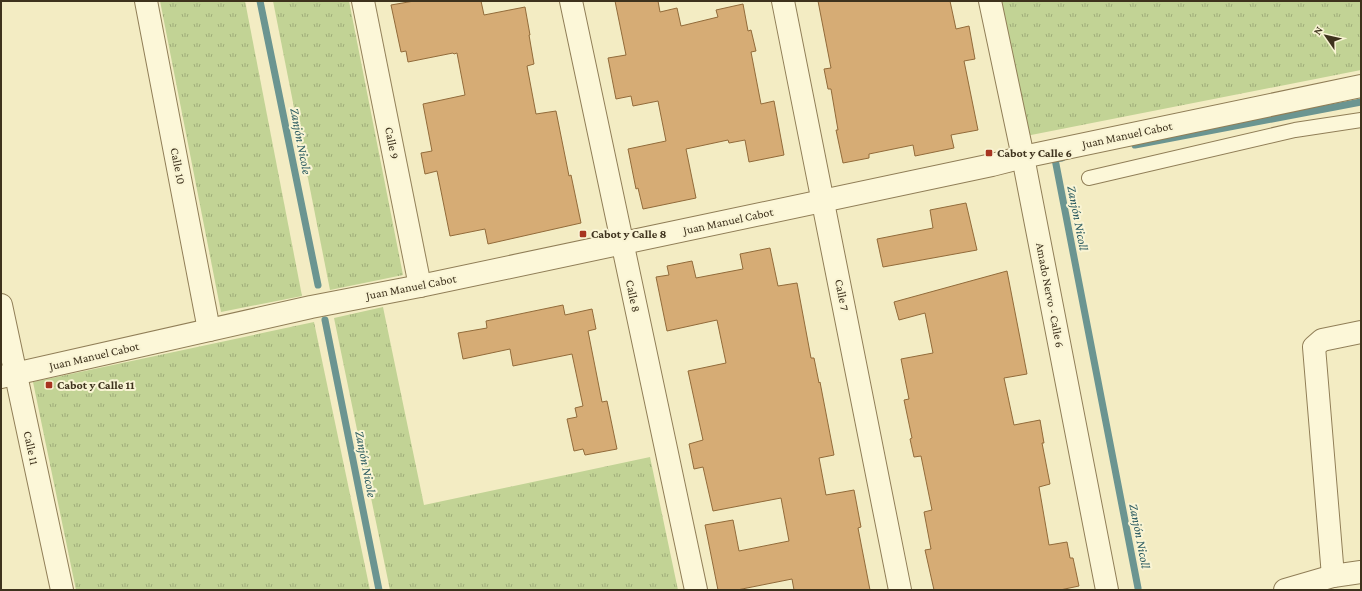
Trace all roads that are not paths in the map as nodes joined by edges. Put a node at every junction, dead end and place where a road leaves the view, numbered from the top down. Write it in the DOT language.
graph roads {
  1 [pos="146,1"];
  2 [pos="363,1"];
  3 [pos="571,1"];
  4 [pos="783,1"];
  5 [pos="990,1"];
  6 [pos="1361,86"];
  7 [pos="1361,120"];
  8 [pos="1023,157"];
  9 [pos="1089,178"];
  10 [pos="823,200"];
  11 [pos="622,243"];
  12 [pos="420,286"];
  13 [pos="1,305"];
  14 [pos="209,330"];
  15 [pos="1361,332"];
  16 [pos="8,375"];
  17 [pos="1361,572"];
  18 [pos="1333,576"];
  19 [pos="62,590"];
  20 [pos="696,590"];
  21 [pos="900,590"];
  22 [pos="1107,590"];
  23 [pos="1284,590"];
  1 -- 14 [label="street, Calle 10"];
  2 -- 12 [label="street, Calle 9"];
  3 -- 11 [label="street, Calle 8"];
  4 -- 10 [label="street, Calle 7"];
  5 -- 8 [label="street, Amado Nervo - Calle 6"];
  6 -- 8 [label="street, Juan Manuel Cabot"];
  7 -- 9 [label="lane"];
  8 -- 10 [label="street, Juan Manuel Cabot"];
  8 -- 22 [label="street, Amado Nervo - Calle 6"];
  10 -- 11 [label="street, Juan Manuel Cabot"];
  10 -- 21 [label="street, Calle 7"];
  11 -- 12 [label="street, Juan Manuel Cabot"];
  11 -- 20 [label="street, Calle 8"];
  12 -- 14 [label="street, Juan Manuel Cabot"];
  13 -- 16 [label="street, Calle 11"];
  14 -- 16 [label="street, Juan Manuel Cabot"];
  15 -- 18 [label="street"];
  16 -- 19 [label="street, Calle 11"];
  17 -- 18 [label="street"];
  18 -- 23 [label="street"];
}
